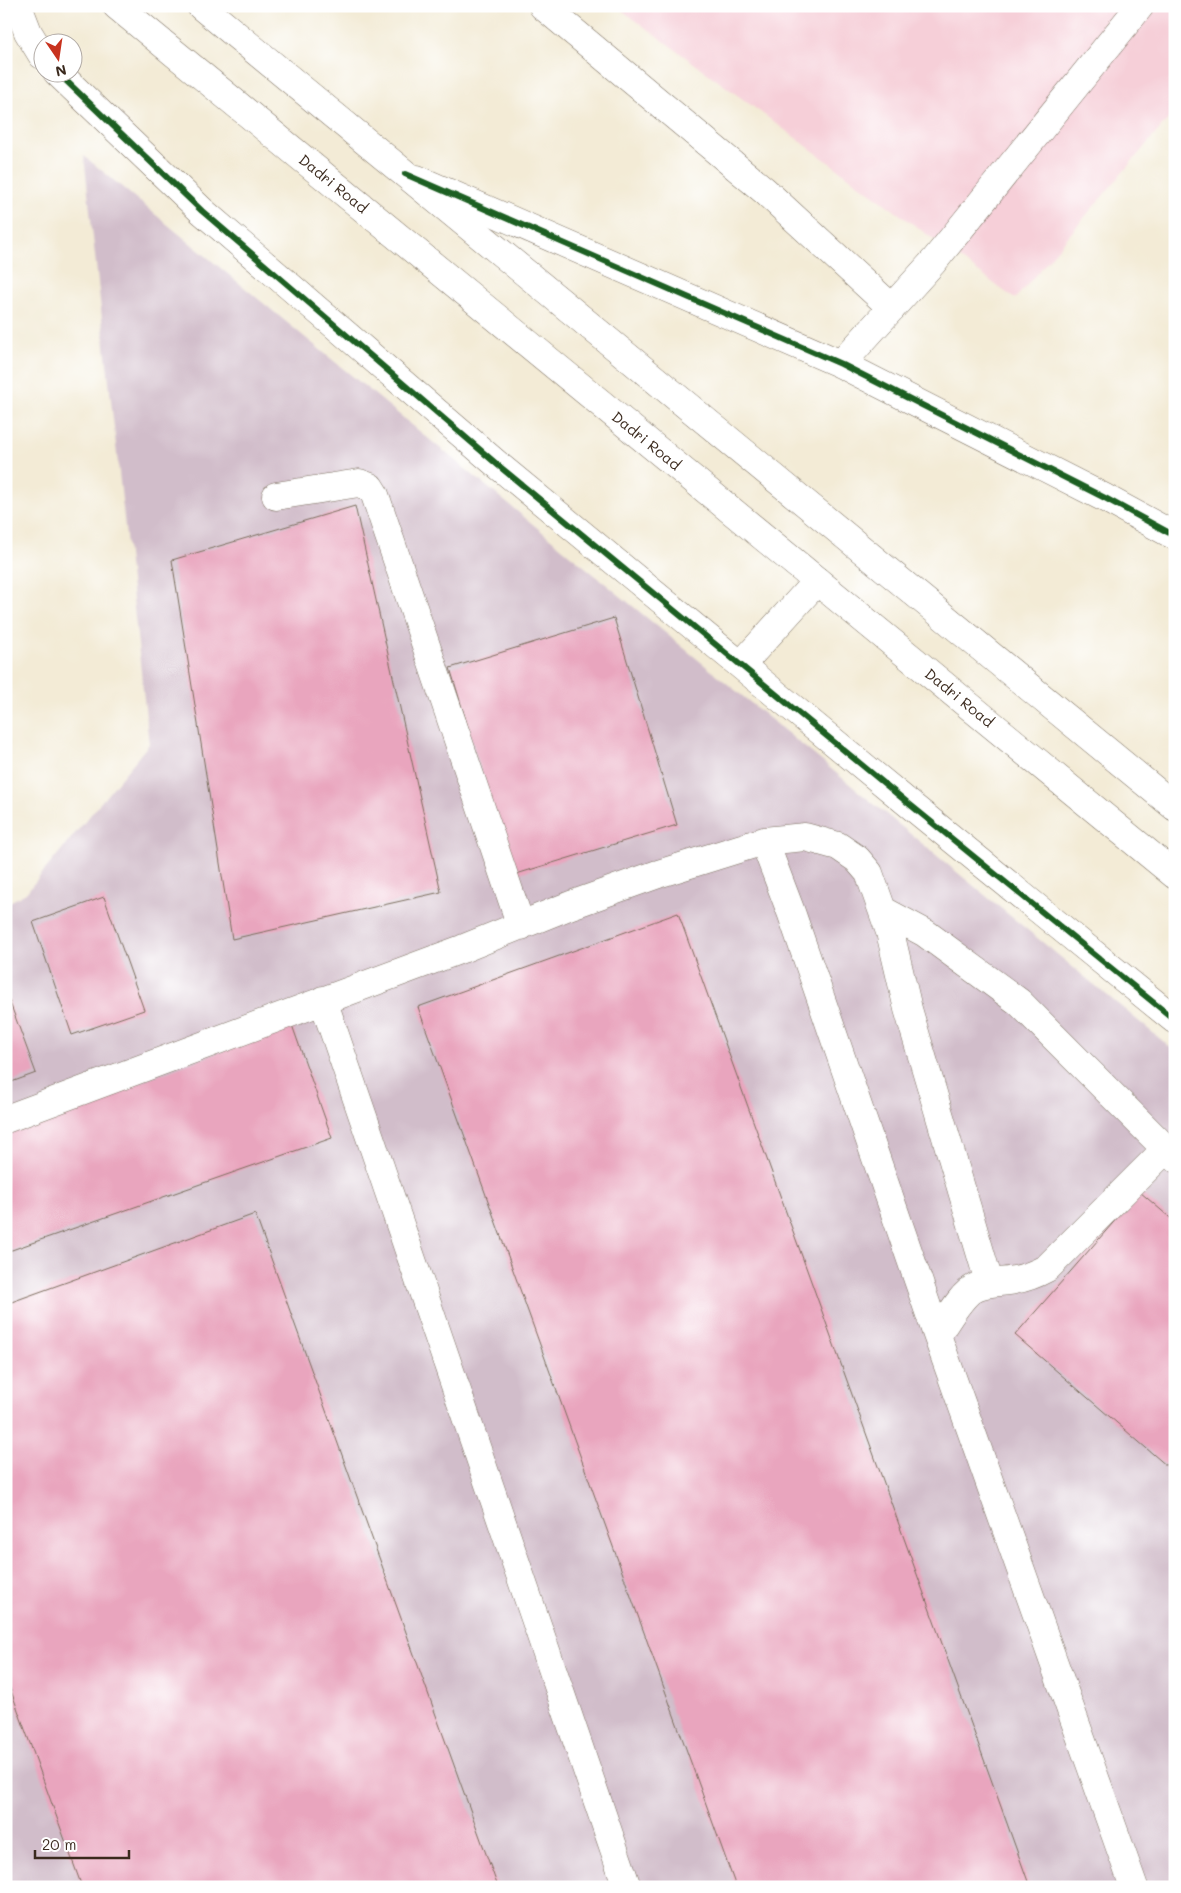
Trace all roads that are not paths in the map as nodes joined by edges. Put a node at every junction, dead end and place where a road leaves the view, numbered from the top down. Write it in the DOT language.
graph roads {
  1 [pos="18,6"];
  2 [pos="117,6"];
  3 [pos="202,6"];
  4 [pos="543,6"];
  5 [pos="1140,6"];
  6 [pos="32,39"];
  7 [pos="68,82"];
  8 [pos="405,174"];
  9 [pos="892,308"];
  10 [pos="841,364"];
  11 [pos="276,496"];
  12 [pos="1175,536"];
  13 [pos="817,581"];
  14 [pos="741,665"];
  15 [pos="1175,807"];
  16 [pos="764,841"];
  17 [pos="1175,875"];
  18 [pos="884,911"];
  19 [pos="521,926"];
  20 [pos="323,1000"];
  21 [pos="1175,1020"];
  22 [pos="6,1119"];
  23 [pos="1170,1153"];
  24 [pos="989,1282"];
  25 [pos="937,1335"];
  26 [pos="627,1887"];
  27 [pos="1134,1887"];
  1 -- 6 [label="main road"];
  2 -- 13 [label="main road, Dadri Road"];
  3 -- 8 [label="main road"];
  4 -- 9 [label="main road"];
  5 -- 9 [label="main road"];
  7 -- 14 [label="main road"];
  8 -- 10 [label="main road"];
  8 -- 15 [label="main road"];
  9 -- 10 [label="main road"];
  10 -- 12 [label="main road"];
  11 -- 19 [label="main road"];
  13 -- 14 [label="main road"];
  13 -- 17 [label="main road, Dadri Road"];
  14 -- 21 [label="main road"];
  16 -- 18 [label="main road"];
  16 -- 19 [label="main road"];
  16 -- 25 [label="main road"];
  18 -- 23 [label="main road"];
  18 -- 24 [label="main road"];
  19 -- 20 [label="main road"];
  20 -- 22 [label="main road"];
  20 -- 26 [label="main road"];
  23 -- 24 [label="main road"];
  24 -- 25 [label="main road"];
  25 -- 27 [label="main road"];
}
